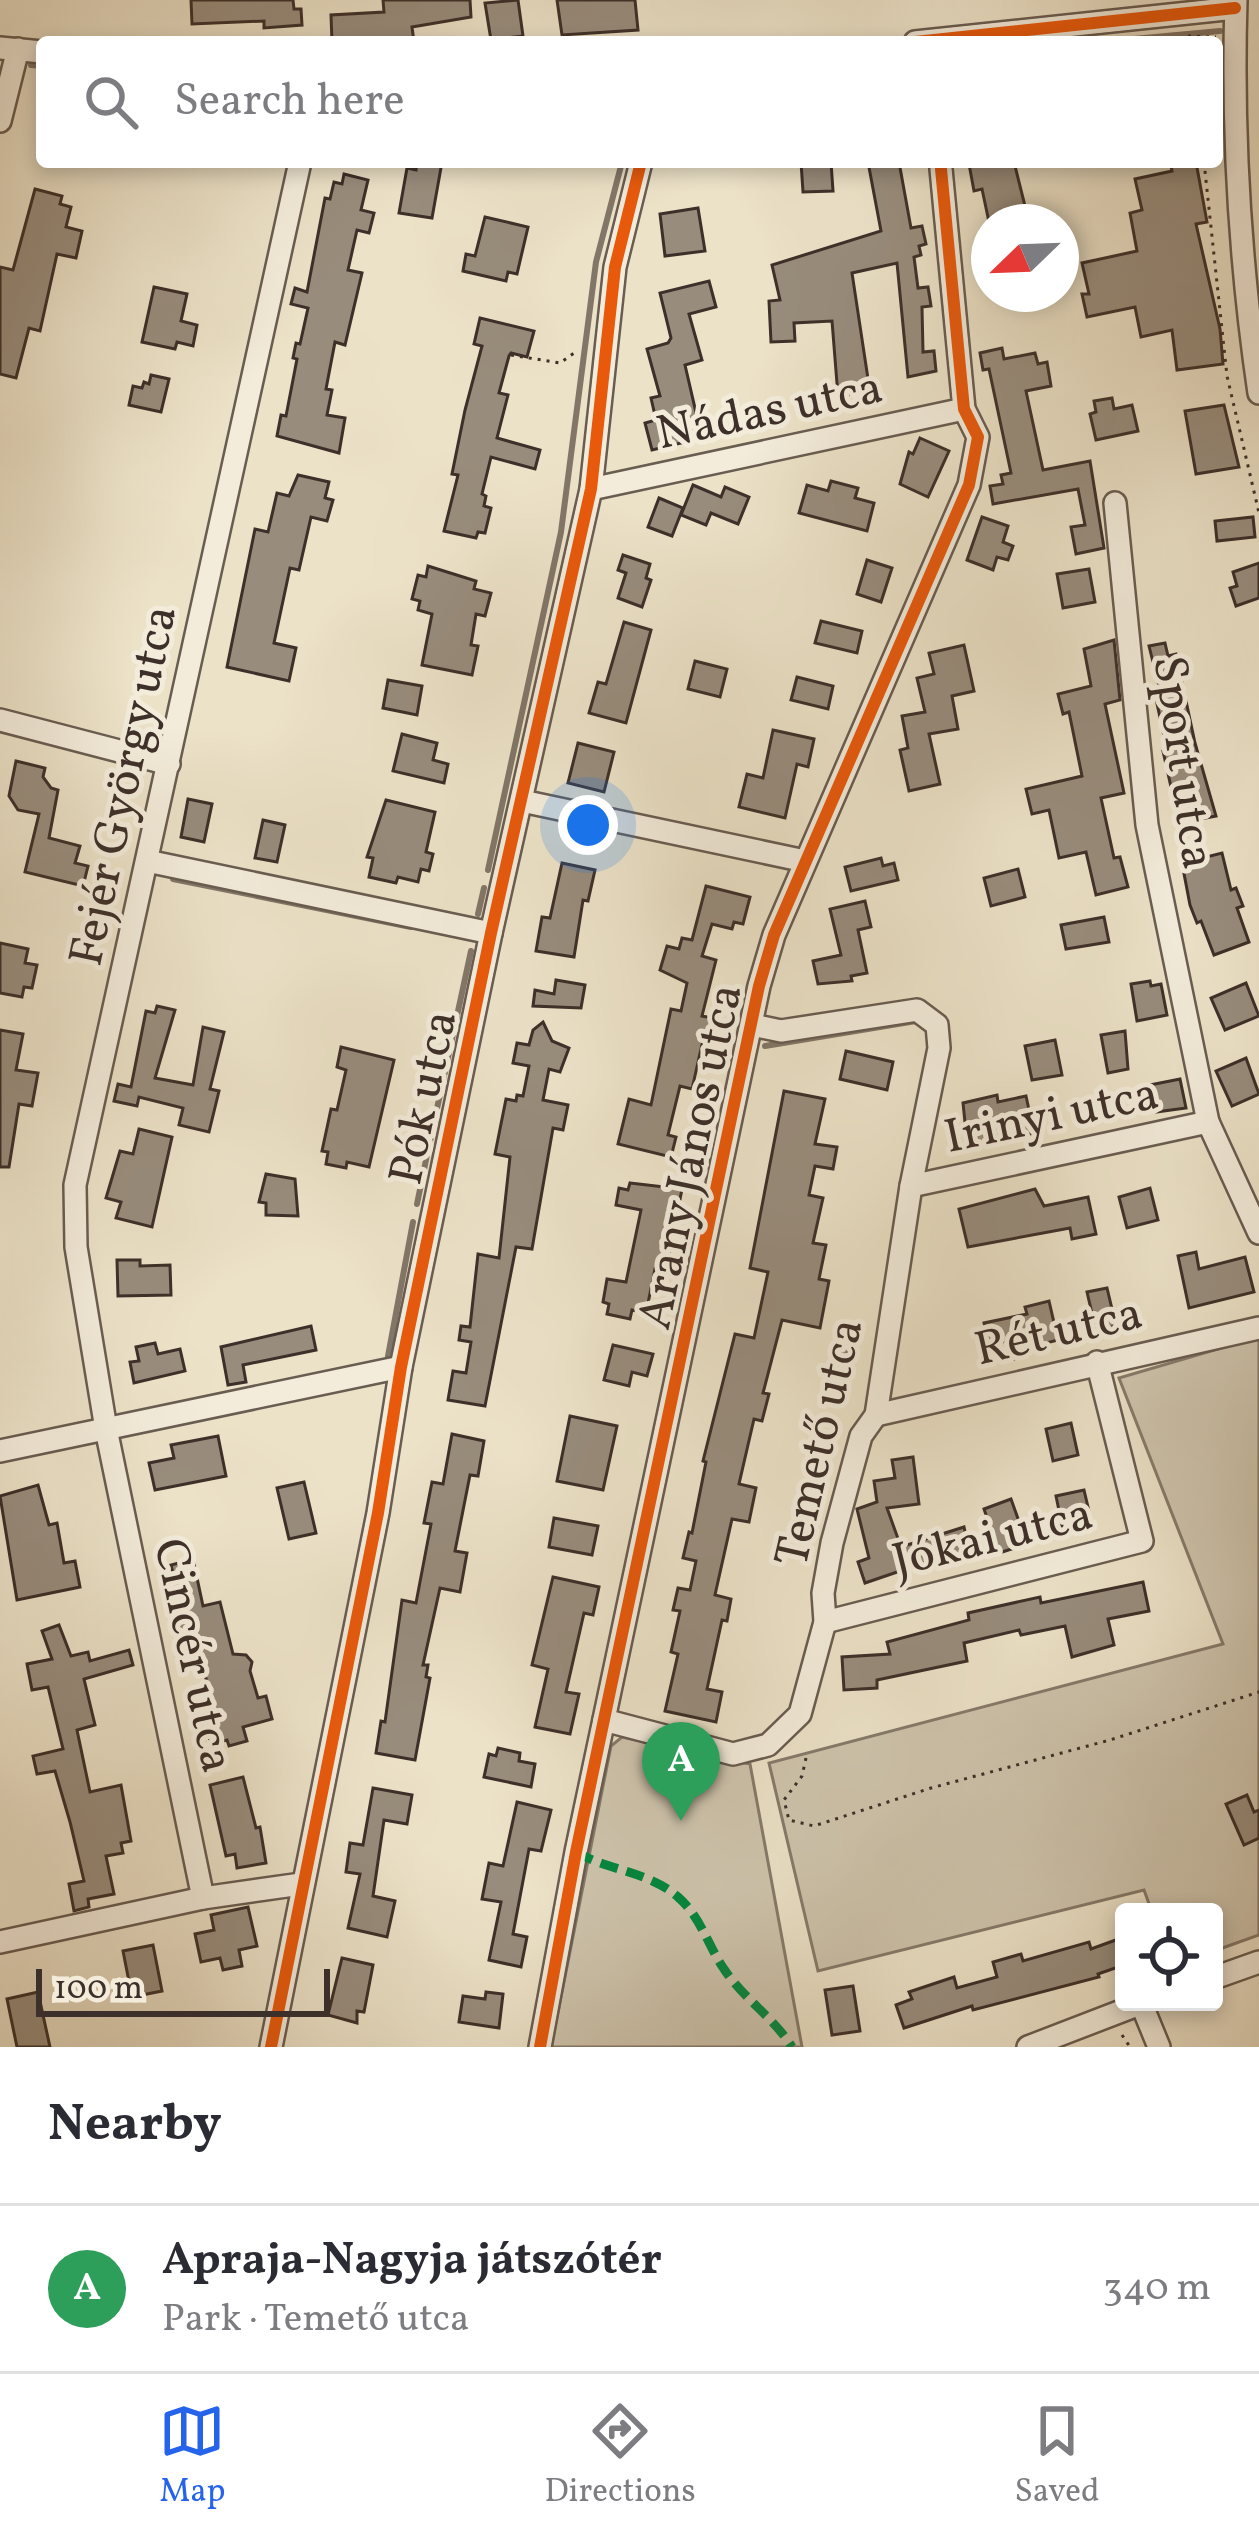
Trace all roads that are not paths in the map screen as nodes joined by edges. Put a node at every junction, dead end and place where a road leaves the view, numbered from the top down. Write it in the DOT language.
graph roads {
  1 [pos="1236,4"];
  2 [pos="966,36"];
  3 [pos="9,48"];
  4 [pos="1259,92"];
  5 [pos="1235,94"];
  6 [pos="0,121"];
  7 [pos="299,168"];
  8 [pos="640,168"];
  9 [pos="941,169"];
  10 [pos="1259,393"];
  11 [pos="964,410"];
  12 [pos="591,489"];
  13 [pos="1114,502"];
  14 [pos="0,720"];
  15 [pos="169,764"];
  16 [pos="522,801"];
  17 [pos="147,861"];
  18 [pos="805,861"];
  19 [pos="491,933"];
  20 [pos="752,1025"];
  21 [pos="1208,1122"];
  22 [pos="911,1186"];
  23 [pos="1259,1234"];
  24 [pos="1259,1328"];
  25 [pos="1097,1362"];
  26 [pos="401,1367"];
  27 [pos="876,1414"];
  28 [pos="106,1429"];
  29 [pos="0,1451"];
  30 [pos="825,1622"];
  31 [pos="604,1720"];
  32 [pos="301,1884"];
  33 [pos="203,1898"];
  34 [pos="0,1942"];
  35 [pos="1259,1962"];
  36 [pos="1223,1975"];
  37 [pos="1122,2011"];
  38 [pos="1146,2011"];
  39 [pos="271,2047"];
  40 [pos="540,2047"];
  41 [pos="1028,2047"];
  42 [pos="1160,2047"];
  1 -- 2 [label="street"];
  1 -- 5 [label="street"];
  3 -- 6 [label="street"];
  4 -- 5 [label="street"];
  5 -- 10 [label="street"];
  7 -- 15 [label="street, Fejér György utca"];
  8 -- 12 [label="street, Pók utca"];
  9 -- 11 [label="street, Arany János utca"];
  11 -- 12 [label="street, Nádas utca"];
  11 -- 18 [label="street, Arany János utca"];
  12 -- 16 [label="street, Pók utca"];
  13 -- 21 [label="street, Sport utca"];
  14 -- 15 [label="street"];
  15 -- 17 [label="street, Fejér György utca"];
  16 -- 18 [label="street"];
  16 -- 19 [label="street, Pók utca"];
  17 -- 19 [label="street"];
  17 -- 28 [label="street, Fejér György utca"];
  18 -- 20 [label="street, Arany János utca"];
  19 -- 26 [label="street, Pók utca"];
  20 -- 22 [label="street, Temető utca"];
  20 -- 31 [label="street, Arany János utca"];
  21 -- 22 [label="street, Irinyi utca"];
  21 -- 23 [label="street, Sport utca"];
  22 -- 27 [label="street, Temető utca"];
  24 -- 25 [label="street, Rét utca"];
  25 -- 27 [label="street, Rét utca"];
  25 -- 30 [label="street, Jókai utca"];
  26 -- 28 [label="street"];
  26 -- 32 [label="street, Pók utca"];
  27 -- 30 [label="street, Temető utca"];
  28 -- 29 [label="street"];
  28 -- 33 [label="street, Cincér utca"];
  30 -- 31 [label="street, Temető utca"];
  31 -- 40 [label="street, Arany János utca"];
  32 -- 33 [label="street"];
  32 -- 39 [label="street, Pók utca"];
  33 -- 34 [label="street"];
  35 -- 36 [label="street"];
  37 -- 41 [label="street"];
  38 -- 42 [label="street"];
}
